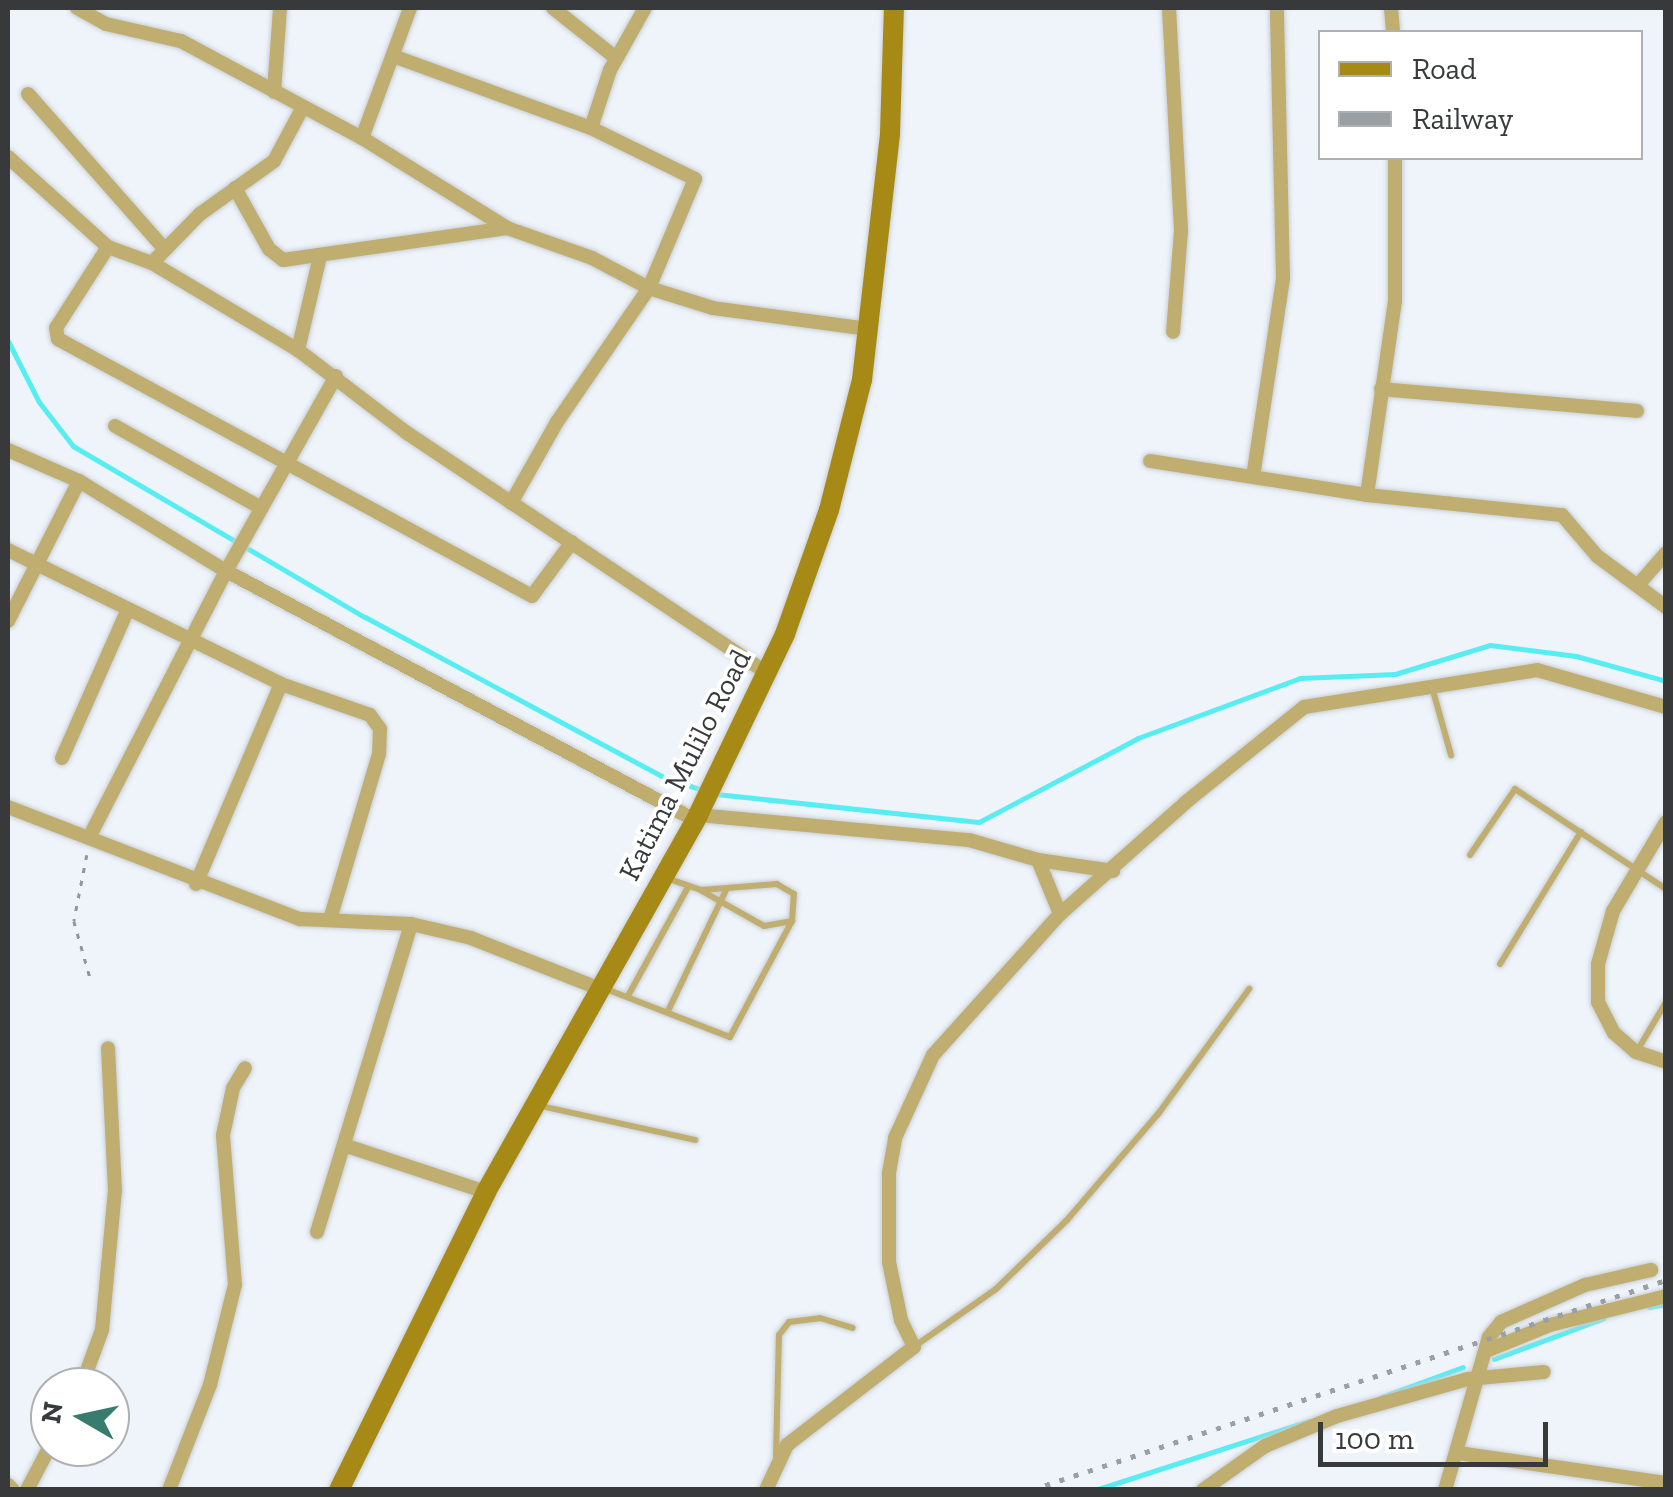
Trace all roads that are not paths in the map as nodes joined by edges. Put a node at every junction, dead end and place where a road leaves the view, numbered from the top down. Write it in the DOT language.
graph roads {
  1 [pos="78,8"];
  2 [pos="280,8"];
  3 [pos="410,8"];
  4 [pos="553,8"];
  5 [pos="644,8"];
  6 [pos="894,8"];
  7 [pos="1169,8"];
  8 [pos="1277,8"];
  9 [pos="393,56"];
  10 [pos="616,58"];
  11 [pos="274,92"];
  12 [pos="28,94"];
  13 [pos="304,107"];
  14 [pos="592,128"];
  15 [pos="362,138"];
  16 [pos="8,157"];
  17 [pos="1395,160"];
  18 [pos="235,188"];
  19 [pos="507,228"];
  20 [pos="108,246"];
  21 [pos="164,248"];
  22 [pos="320,256"];
  23 [pos="152,262"];
  24 [pos="649,288"];
  25 [pos="869,329"];
  26 [pos="1173,332"];
  27 [pos="298,350"];
  28 [pos="336,376"];
  29 [pos="1381,389"];
  30 [pos="1638,410"];
  31 [pos="115,426"];
  32 [pos="8,450"];
  33 [pos="1150,461"];
  34 [pos="288,463"];
  35 [pos="1252,477"];
  36 [pos="79,481"];
  37 [pos="1367,495"];
  38 [pos="511,502"];
  39 [pos="261,508"];
  40 [pos="572,542"];
  41 [pos="8,550"];
  42 [pos="1666,552"];
  43 [pos="33,564"];
  44 [pos="230,565"];
  45 [pos="1638,585"];
  46 [pos="1666,607"];
  47 [pos="127,610"];
  48 [pos="8,621"];
  49 [pos="188,639"];
  50 [pos="767,673"];
  51 [pos="281,684"];
  52 [pos="1432,686"];
  53 [pos="1666,707"];
  54 [pos="1451,755"];
  55 [pos="62,758"];
  56 [pos="703,805"];
  57 [pos="8,807"];
  58 [pos="1666,822"];
  59 [pos="1581,832"];
  60 [pos="91,834"];
  61 [pos="1470,855"];
  62 [pos="1038,860"];
  63 [pos="1636,869"];
  64 [pos="1112,871"];
  65 [pos="664,876"];
  66 [pos="196,884"];
  67 [pos="688,887"];
  68 [pos="1666,889"];
  69 [pos="700,890"];
  70 [pos="726,890"];
  71 [pos="720,902"];
  72 [pos="1060,914"];
  73 [pos="330,916"];
  74 [pos="792,921"];
  75 [pos="411,924"];
  76 [pos="1500,964"];
  77 [pos="598,988"];
  78 [pos="1249,989"];
  79 [pos="629,994"];
  80 [pos="1666,1002"];
  81 [pos="669,1009"];
  82 [pos="108,1048"];
  83 [pos="1636,1052"];
  84 [pos="1666,1062"];
  85 [pos="245,1068"];
  86 [pos="534,1104"];
  87 [pos="695,1140"];
  88 [pos="344,1145"];
  89 [pos="486,1192"];
  90 [pos="317,1232"];
  91 [pos="1651,1270"];
  92 [pos="1666,1296"];
  93 [pos="852,1328"];
  94 [pos="914,1347"];
  95 [pos="1486,1351"];
  96 [pos="88,1367"];
  97 [pos="1544,1372"];
  98 [pos="1482,1379"];
  99 [pos="1458,1453"];
  100 [pos="776,1458"];
  101 [pos="39,1467"];
  102 [pos="1666,1483"];
  103 [pos="27,1490"];
  104 [pos="169,1490"];
  105 [pos="339,1490"];
  106 [pos="766,1490"];
  107 [pos="1203,1490"];
  108 [pos="1445,1490"];
  1 -- 11 [label="street"];
  2 -- 11 [label="street"];
  3 -- 9 [label="street"];
  4 -- 10 [label="street"];
  5 -- 10 [label="street"];
  6 -- 25 [label="main road, Katima Mulilo Road"];
  7 -- 26 [label="street"];
  8 -- 35 [label="street"];
  9 -- 14 [label="street"];
  9 -- 15 [label="street"];
  10 -- 14 [label="street"];
  11 -- 13 [label="street"];
  12 -- 21 [label="street"];
  13 -- 15 [label="street"];
  13 -- 18 [label="street"];
  14 -- 24 [label="street"];
  15 -- 19 [label="street"];
  16 -- 20 [label="street"];
  17 -- 29 [label="street"];
  18 -- 21 [label="street"];
  18 -- 22 [label="street"];
  19 -- 22 [label="street"];
  19 -- 24 [label="street"];
  20 -- 23 [label="street"];
  20 -- 34 [label="street"];
  21 -- 23 [label="street"];
  22 -- 27 [label="street"];
  23 -- 27 [label="street"];
  24 -- 25 [label="street"];
  24 -- 38 [label="street"];
  25 -- 50 [label="main road, Katima Mulilo Road"];
  27 -- 28 [label="street"];
  28 -- 34 [label="street"];
  28 -- 38 [label="street"];
  29 -- 30 [label="street"];
  29 -- 37 [label="street"];
  31 -- 39 [label="street"];
  32 -- 36 [label="street"];
  33 -- 35 [label="street"];
  34 -- 39 [label="street"];
  34 -- 40 [label="street"];
  35 -- 37 [label="street"];
  36 -- 43 [label="street"];
  36 -- 44 [label="street"];
  37 -- 45 [label="street"];
  38 -- 40 [label="street"];
  39 -- 44 [label="street"];
  40 -- 50 [label="street"];
  41 -- 43 [label="street"];
  42 -- 45 [label="street"];
  43 -- 47 [label="street"];
  43 -- 48 [label="street"];
  44 -- 49 [label="street"];
  44 -- 56 [label="street"];
  45 -- 46 [label="street"];
  47 -- 49 [label="street"];
  47 -- 55 [label="street"];
  49 -- 51 [label="street"];
  49 -- 60 [label="street"];
  50 -- 56 [label="main road, Katima Mulilo Road"];
  51 -- 66 [label="street"];
  51 -- 73 [label="street"];
  52 -- 53 [label="street"];
  52 -- 54 [label="lane"];
  52 -- 64 [label="street"];
  56 -- 62 [label="street"];
  56 -- 65 [label="main road, Katima Mulilo Road"];
  57 -- 60 [label="street"];
  58 -- 63 [label="street"];
  59 -- 61 [label="lane"];
  59 -- 63 [label="lane"];
  59 -- 76 [label="lane"];
  60 -- 66 [label="street"];
  62 -- 64 [label="street"];
  62 -- 72 [label="street"];
  63 -- 68 [label="lane"];
  63 -- 83 [label="street"];
  64 -- 72 [label="street"];
  65 -- 67 [label="lane"];
  65 -- 77 [label="main road, Katima Mulilo Road"];
  66 -- 73 [label="street"];
  67 -- 69 [label="lane"];
  67 -- 79 [label="lane"];
  69 -- 70 [label="lane"];
  69 -- 71 [label="lane"];
  70 -- 71 [label="lane"];
  70 -- 74 [label="lane"];
  71 -- 74 [label="lane"];
  71 -- 81 [label="lane"];
  72 -- 94 [label="street"];
  73 -- 75 [label="street"];
  74 -- 81 [label="lane"];
  75 -- 77 [label="street"];
  75 -- 88 [label="street"];
  77 -- 79 [label="lane"];
  77 -- 86 [label="main road, Katima Mulilo Road"];
  78 -- 94 [label="lane"];
  79 -- 81 [label="lane"];
  80 -- 83 [label="lane"];
  82 -- 96 [label="street"];
  83 -- 84 [label="street"];
  85 -- 104 [label="street"];
  86 -- 87 [label="lane"];
  86 -- 89 [label="main road, Katima Mulilo Road"];
  88 -- 89 [label="street"];
  88 -- 90 [label="street"];
  89 -- 105 [label="main road, Katima Mulilo Road"];
  91 -- 95 [label="street"];
  92 -- 95 [label="street"];
  93 -- 100 [label="lane"];
  94 -- 100 [label="street"];
  95 -- 98 [label="street"];
  97 -- 98 [label="street"];
  98 -- 99 [label="street"];
  98 -- 107 [label="street"];
  99 -- 102 [label="street"];
  99 -- 108 [label="street"];
  100 -- 106 [label="street"];
  101 -- 103 [label="street"];
}
